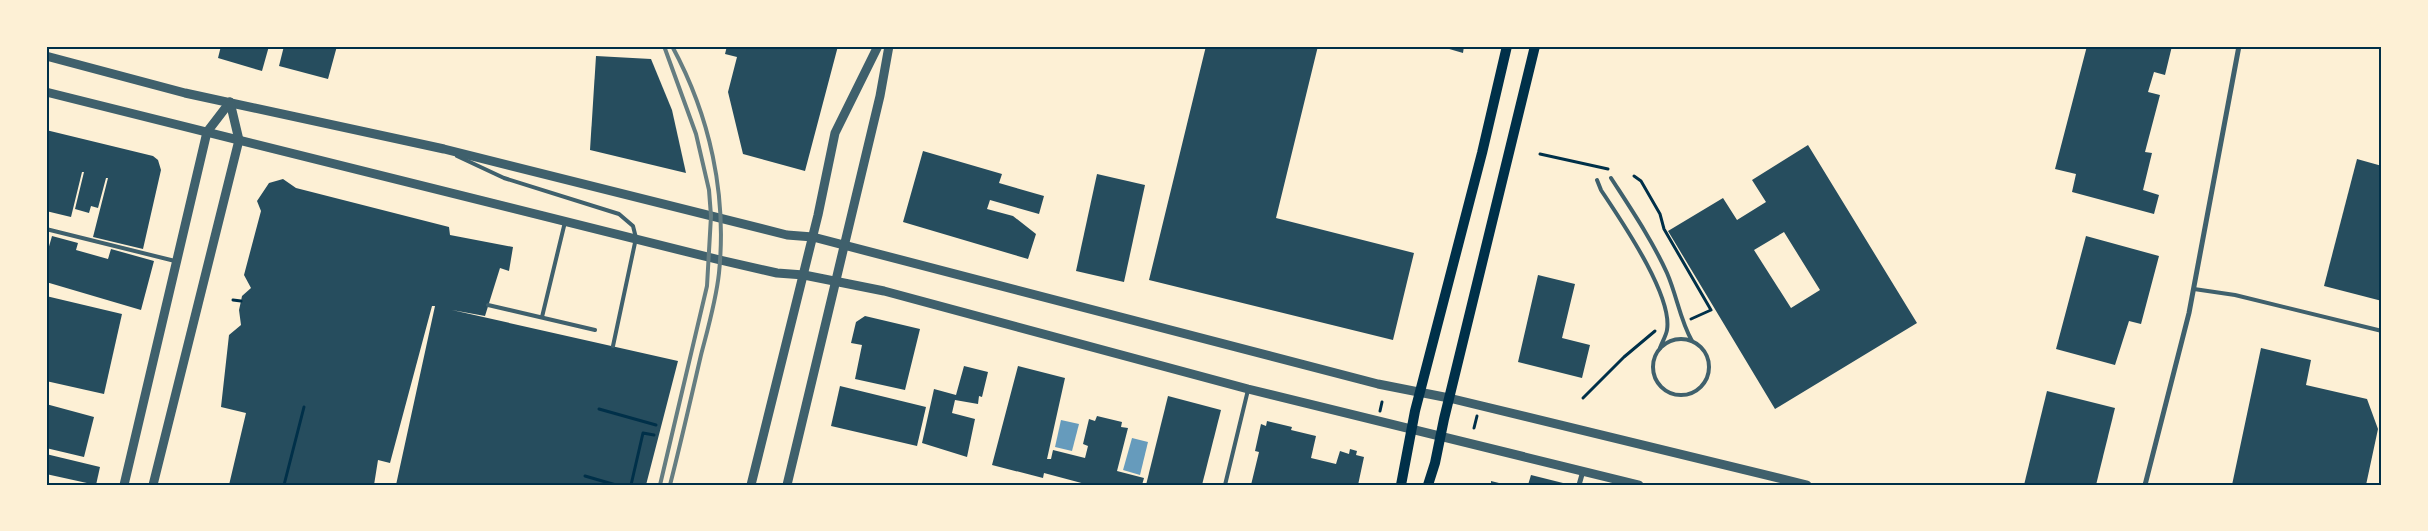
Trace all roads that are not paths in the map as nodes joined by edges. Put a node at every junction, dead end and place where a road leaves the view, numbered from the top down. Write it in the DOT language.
graph roads {
  1 [pos="878,46"];
  2 [pos="889,46"];
  3 [pos="1506,46"];
  4 [pos="1536,46"];
  5 [pos="2239,46"];
  6 [pos="46,56"];
  7 [pos="46,92"];
  8 [pos="230,102"];
  9 [pos="207,132"];
  10 [pos="239,140"];
  11 [pos="444,149"];
  12 [pos="1611,178"];
  13 [pos="1598,180"];
  14 [pos="566,220"];
  15 [pos="46,229"];
  16 [pos="636,238"];
  17 [pos="813,238"];
  18 [pos="843,246"];
  19 [pos="177,261"];
  20 [pos="804,275"];
  21 [pos="837,282"];
  22 [pos="2194,289"];
  23 [pos="488,304"];
  24 [pos="542,317"];
  25 [pos="595,330"];
  26 [pos="2382,331"];
  27 [pos="1692,341"];
  28 [pos="613,346"];
  29 [pos="1660,348"];
  30 [pos="1248,389"];
  31 [pos="1420,393"];
  32 [pos="1449,398"];
  33 [pos="1412,429"];
  34 [pos="1440,436"];
  35 [pos="1583,470"];
  36 [pos="2146,483"];
  37 [pos="124,485"];
  38 [pos="153,485"];
  39 [pos="751,485"];
  40 [pos="787,485"];
  41 [pos="1225,485"];
  42 [pos="1401,485"];
  43 [pos="1428,485"];
  44 [pos="1579,485"];
  45 [pos="1639,485"];
  46 [pos="1807,485"];
  1 -- 17 [label="street"];
  2 -- 18 [label="street"];
  3 -- 31 [label="main road"];
  4 -- 32 [label="main road"];
  5 -- 22 [label="street"];
  6 -- 8 [label="street"];
  7 -- 9 [label="street"];
  8 -- 9 [label="street"];
  8 -- 10 [label="street"];
  8 -- 11 [label="street"];
  9 -- 10 [label="street"];
  9 -- 19 [label="street"];
  10 -- 14 [label="street"];
  10 -- 38 [label="street"];
  11 -- 16 [label="lane"];
  11 -- 17 [label="street"];
  12 -- 27 [label="lane"];
  13 -- 29 [label="lane"];
  14 -- 16 [label="street"];
  14 -- 24 [label="lane"];
  15 -- 19 [label="lane"];
  16 -- 20 [label="street"];
  16 -- 28 [label="lane"];
  17 -- 18 [label="street"];
  17 -- 20 [label="street"];
  18 -- 21 [label="street"];
  18 -- 31 [label="street"];
  19 -- 37 [label="street"];
  20 -- 21 [label="street"];
  20 -- 39 [label="street"];
  21 -- 30 [label="street"];
  21 -- 40 [label="street"];
  22 -- 26 [label="lane"];
  22 -- 36 [label="street"];
  23 -- 24 [label="lane"];
  24 -- 25 [label="lane"];
  27 -- 29 [label="lane"];
  27 -- 29 [label="lane"];
  30 -- 33 [label="street"];
  30 -- 41 [label="lane"];
  31 -- 32 [label="street"];
  31 -- 33 [label="main road"];
  32 -- 34 [label="main road"];
  32 -- 46 [label="street"];
  33 -- 34 [label="street"];
  33 -- 42 [label="main road"];
  34 -- 35 [label="street"];
  34 -- 43 [label="main road"];
  35 -- 44 [label="street"];
  35 -- 45 [label="street"];
}
